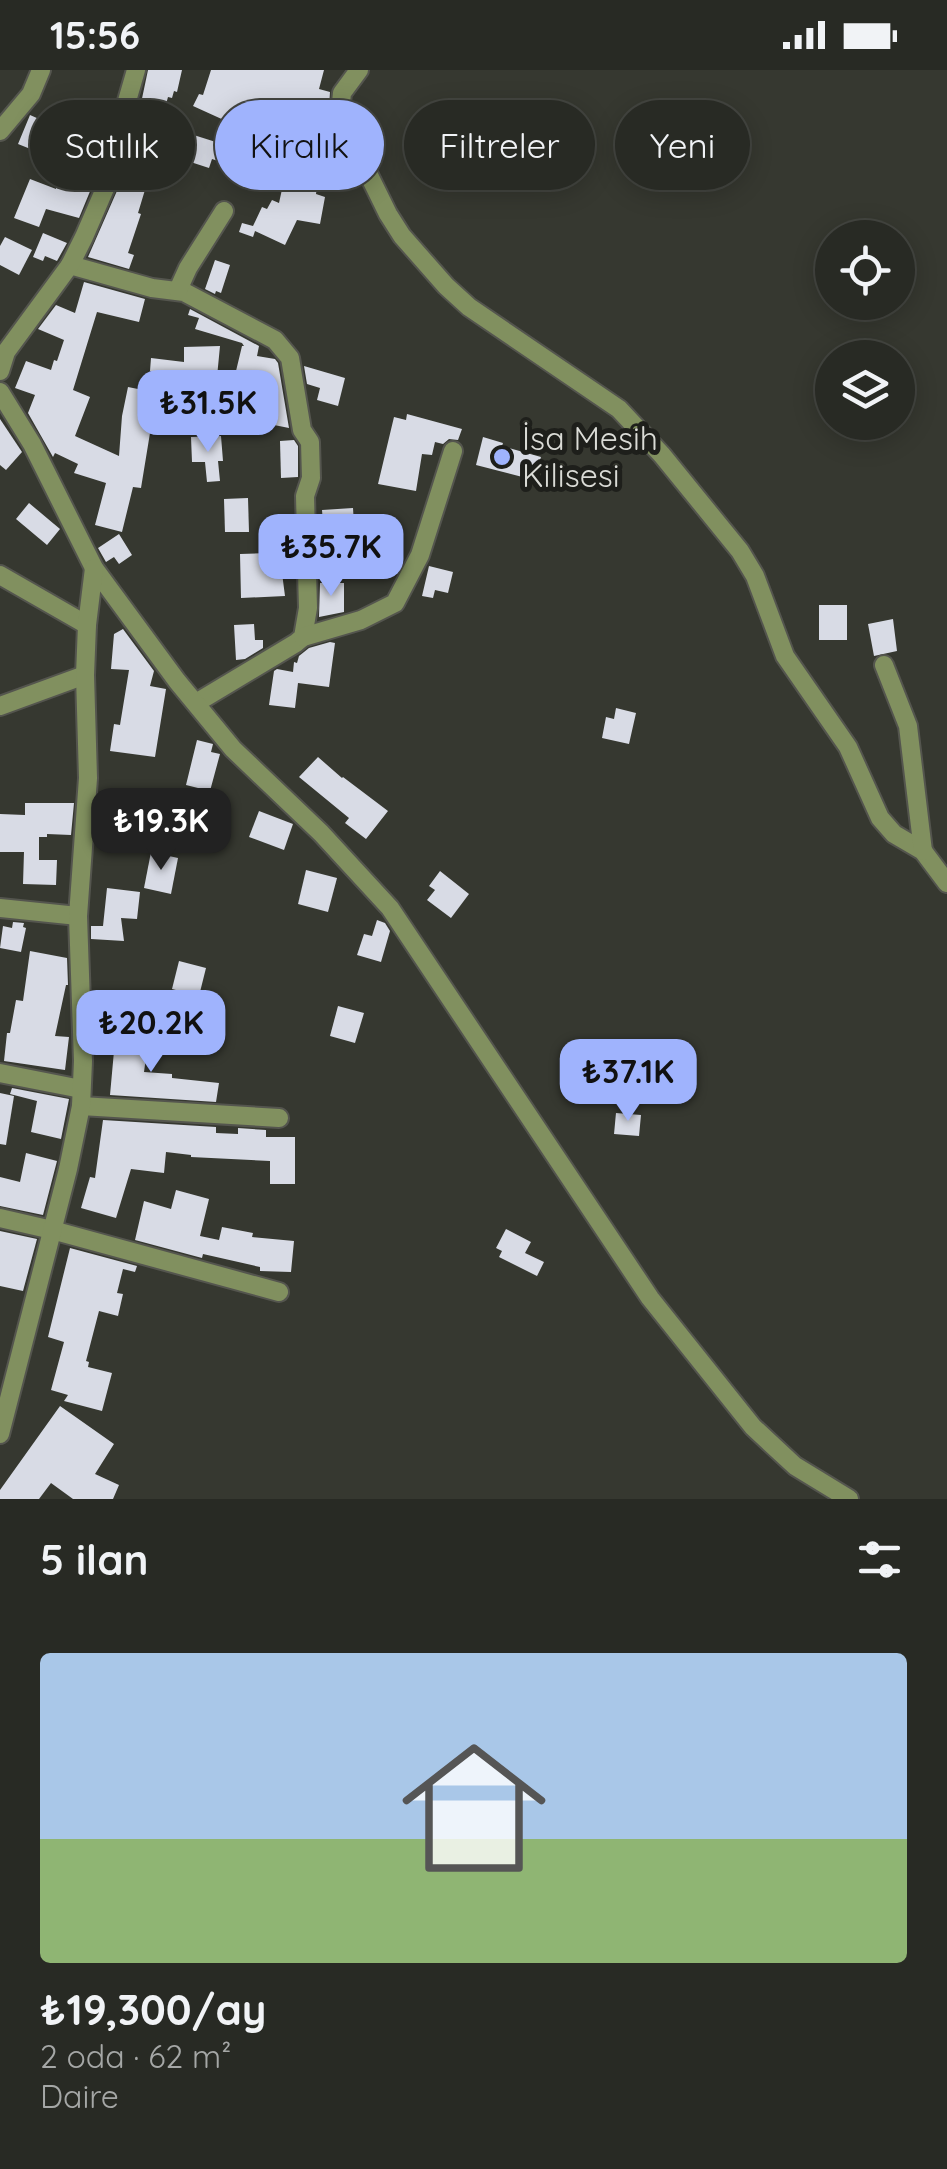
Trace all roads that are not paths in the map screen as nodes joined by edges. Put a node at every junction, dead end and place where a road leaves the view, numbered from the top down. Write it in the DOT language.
graph roads {
  1 [pos="40,70"];
  2 [pos="136,70"];
  3 [pos="359,70"];
  4 [pos="0,130"];
  5 [pos="224,211"];
  6 [pos="70,264"];
  7 [pos="178,290"];
  8 [pos="3,347"];
  9 [pos="0,371"];
  10 [pos="0,392"];
  11 [pos="453,451"];
  12 [pos="94,568"];
  13 [pos="0,575"];
  14 [pos="87,626"];
  15 [pos="303,637"];
  16 [pos="884,665"];
  17 [pos="85,676"];
  18 [pos="196,703"];
  19 [pos="0,706"];
  20 [pos="923,851"];
  21 [pos="947,883"];
  22 [pos="0,908"];
  23 [pos="78,916"];
  24 [pos="0,1073"];
  25 [pos="81,1097"];
  26 [pos="278,1118"];
  27 [pos="0,1218"];
  28 [pos="52,1230"];
  29 [pos="279,1292"];
  30 [pos="0,1434"];
  31 [pos="849,1499"];
  1 -- 4 [label="street"];
  2 -- 6 [label="street"];
  3 -- 20 [label="street"];
  5 -- 7 [label="street"];
  6 -- 7 [label="street"];
  6 -- 8 [label="street"];
  7 -- 15 [label="street"];
  8 -- 9 [label="street"];
  10 -- 12 [label="street"];
  11 -- 15 [label="street"];
  12 -- 14 [label="street"];
  12 -- 18 [label="street"];
  13 -- 14 [label="street"];
  14 -- 17 [label="street"];
  15 -- 18 [label="street"];
  16 -- 20 [label="street"];
  17 -- 19 [label="street"];
  17 -- 23 [label="street"];
  18 -- 31 [label="street"];
  20 -- 21 [label="street"];
  22 -- 23 [label="street"];
  23 -- 25 [label="street"];
  24 -- 25 [label="street"];
  25 -- 26 [label="street"];
  25 -- 28 [label="street"];
  27 -- 28 [label="street"];
  28 -- 29 [label="street"];
  28 -- 30 [label="street"];
}
